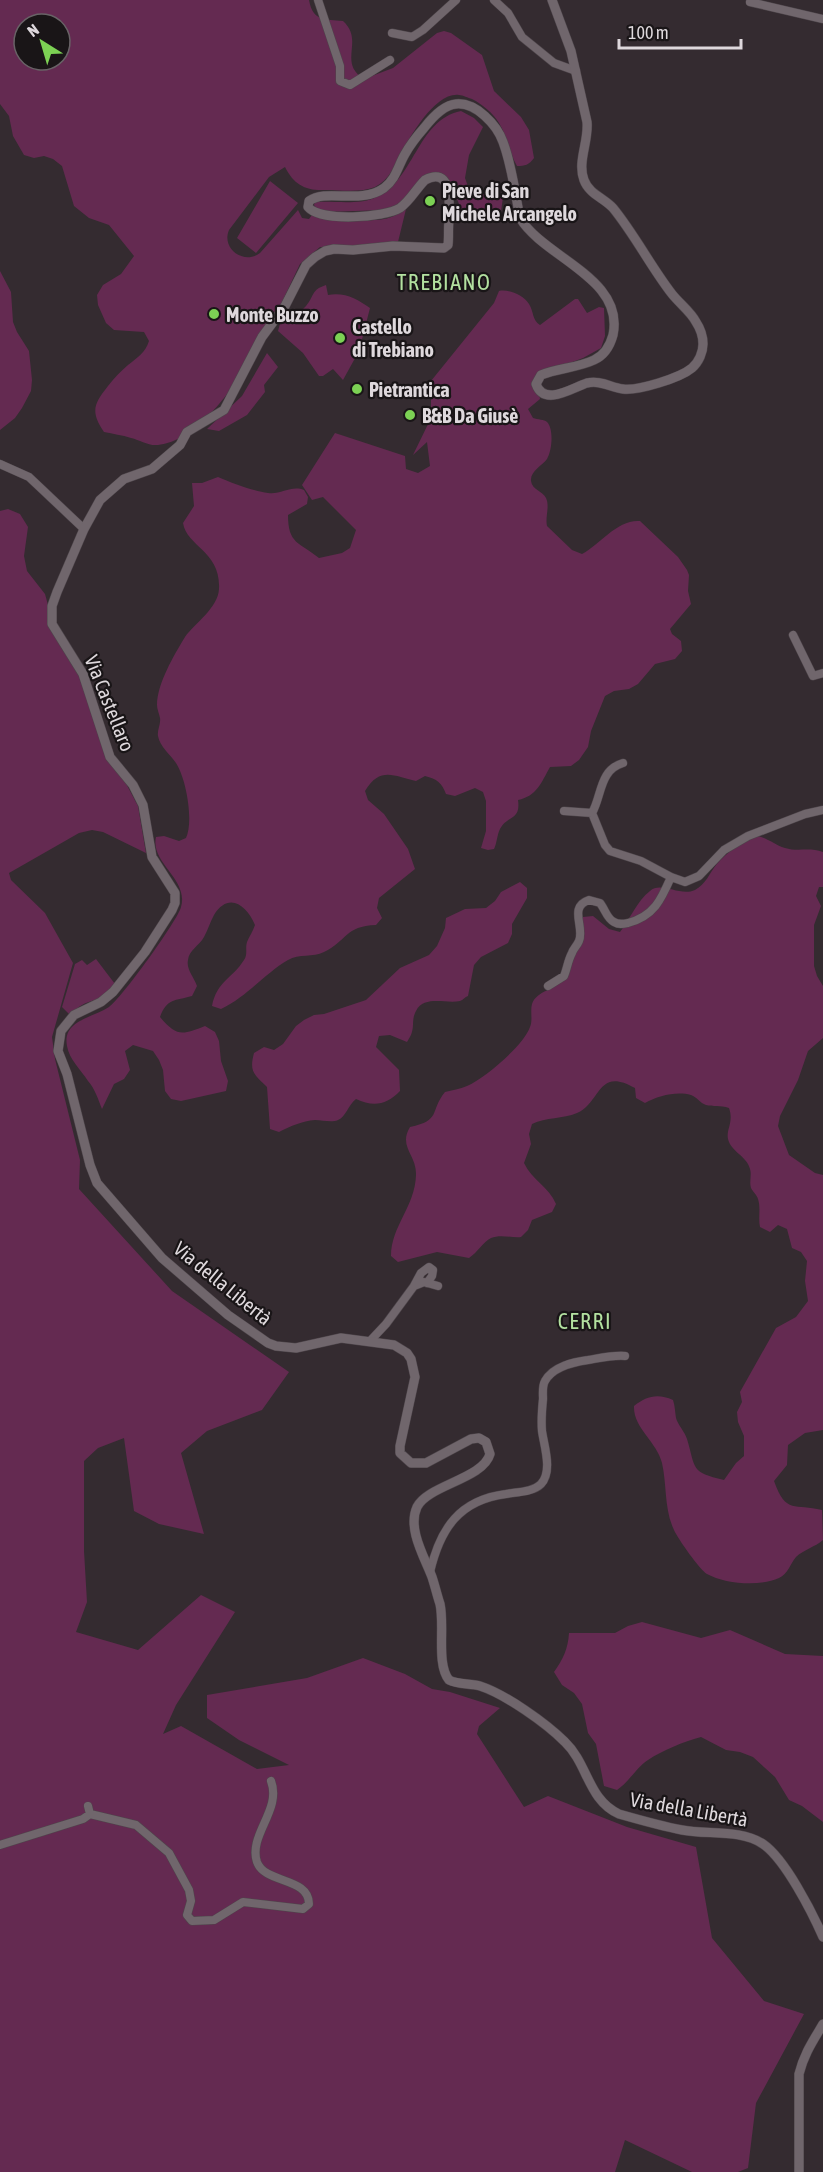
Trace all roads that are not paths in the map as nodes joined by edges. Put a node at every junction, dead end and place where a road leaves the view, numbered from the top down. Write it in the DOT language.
graph roads {
  1 [pos="318,0"];
  2 [pos="456,0"];
  3 [pos="494,0"];
  4 [pos="552,0"];
  5 [pos="750,2"];
  6 [pos="823,19"];
  7 [pos="392,33"];
  8 [pos="390,60"];
  9 [pos="576,71"];
  10 [pos="0,464"];
  11 [pos="84,529"];
  12 [pos="794,635"];
  13 [pos="823,673"];
  14 [pos="623,763"];
  15 [pos="823,810"];
  16 [pos="564,811"];
  17 [pos="592,813"];
  18 [pos="671,877"];
  19 [pos="548,986"];
  20 [pos="98,1185"];
  21 [pos="427,1283"];
  22 [pos="414,1286"];
  23 [pos="438,1286"];
  24 [pos="370,1341"];
  25 [pos="625,1356"];
  26 [pos="430,1572"];
  27 [pos="271,1781"];
  28 [pos="0,1845"];
  29 [pos="823,1936"];
  30 [pos="823,2024"];
  31 [pos="799,2172"];
  1 -- 8 [label="street"];
  2 -- 7 [label="street"];
  3 -- 9 [label="street"];
  4 -- 9 [label="street"];
  5 -- 6 [label="street"];
  9 -- 11 [label="street, Via Castellaro"];
  10 -- 11 [label="street"];
  11 -- 20 [label="street, Via Castellaro"];
  12 -- 13 [label="street"];
  14 -- 17 [label="street"];
  15 -- 18 [label="street"];
  16 -- 17 [label="street"];
  17 -- 18 [label="street"];
  18 -- 19 [label="street"];
  20 -- 24 [label="street, Via della Libertà"];
  21 -- 22 [label="street"];
  21 -- 22 [label="street"];
  21 -- 23 [label="street"];
  22 -- 24 [label="street"];
  24 -- 26 [label="street, Via della Libertà"];
  25 -- 26 [label="street"];
  26 -- 29 [label="street, Via della Libertà"];
  27 -- 28 [label="street"];
  30 -- 31 [label="street"];
}
